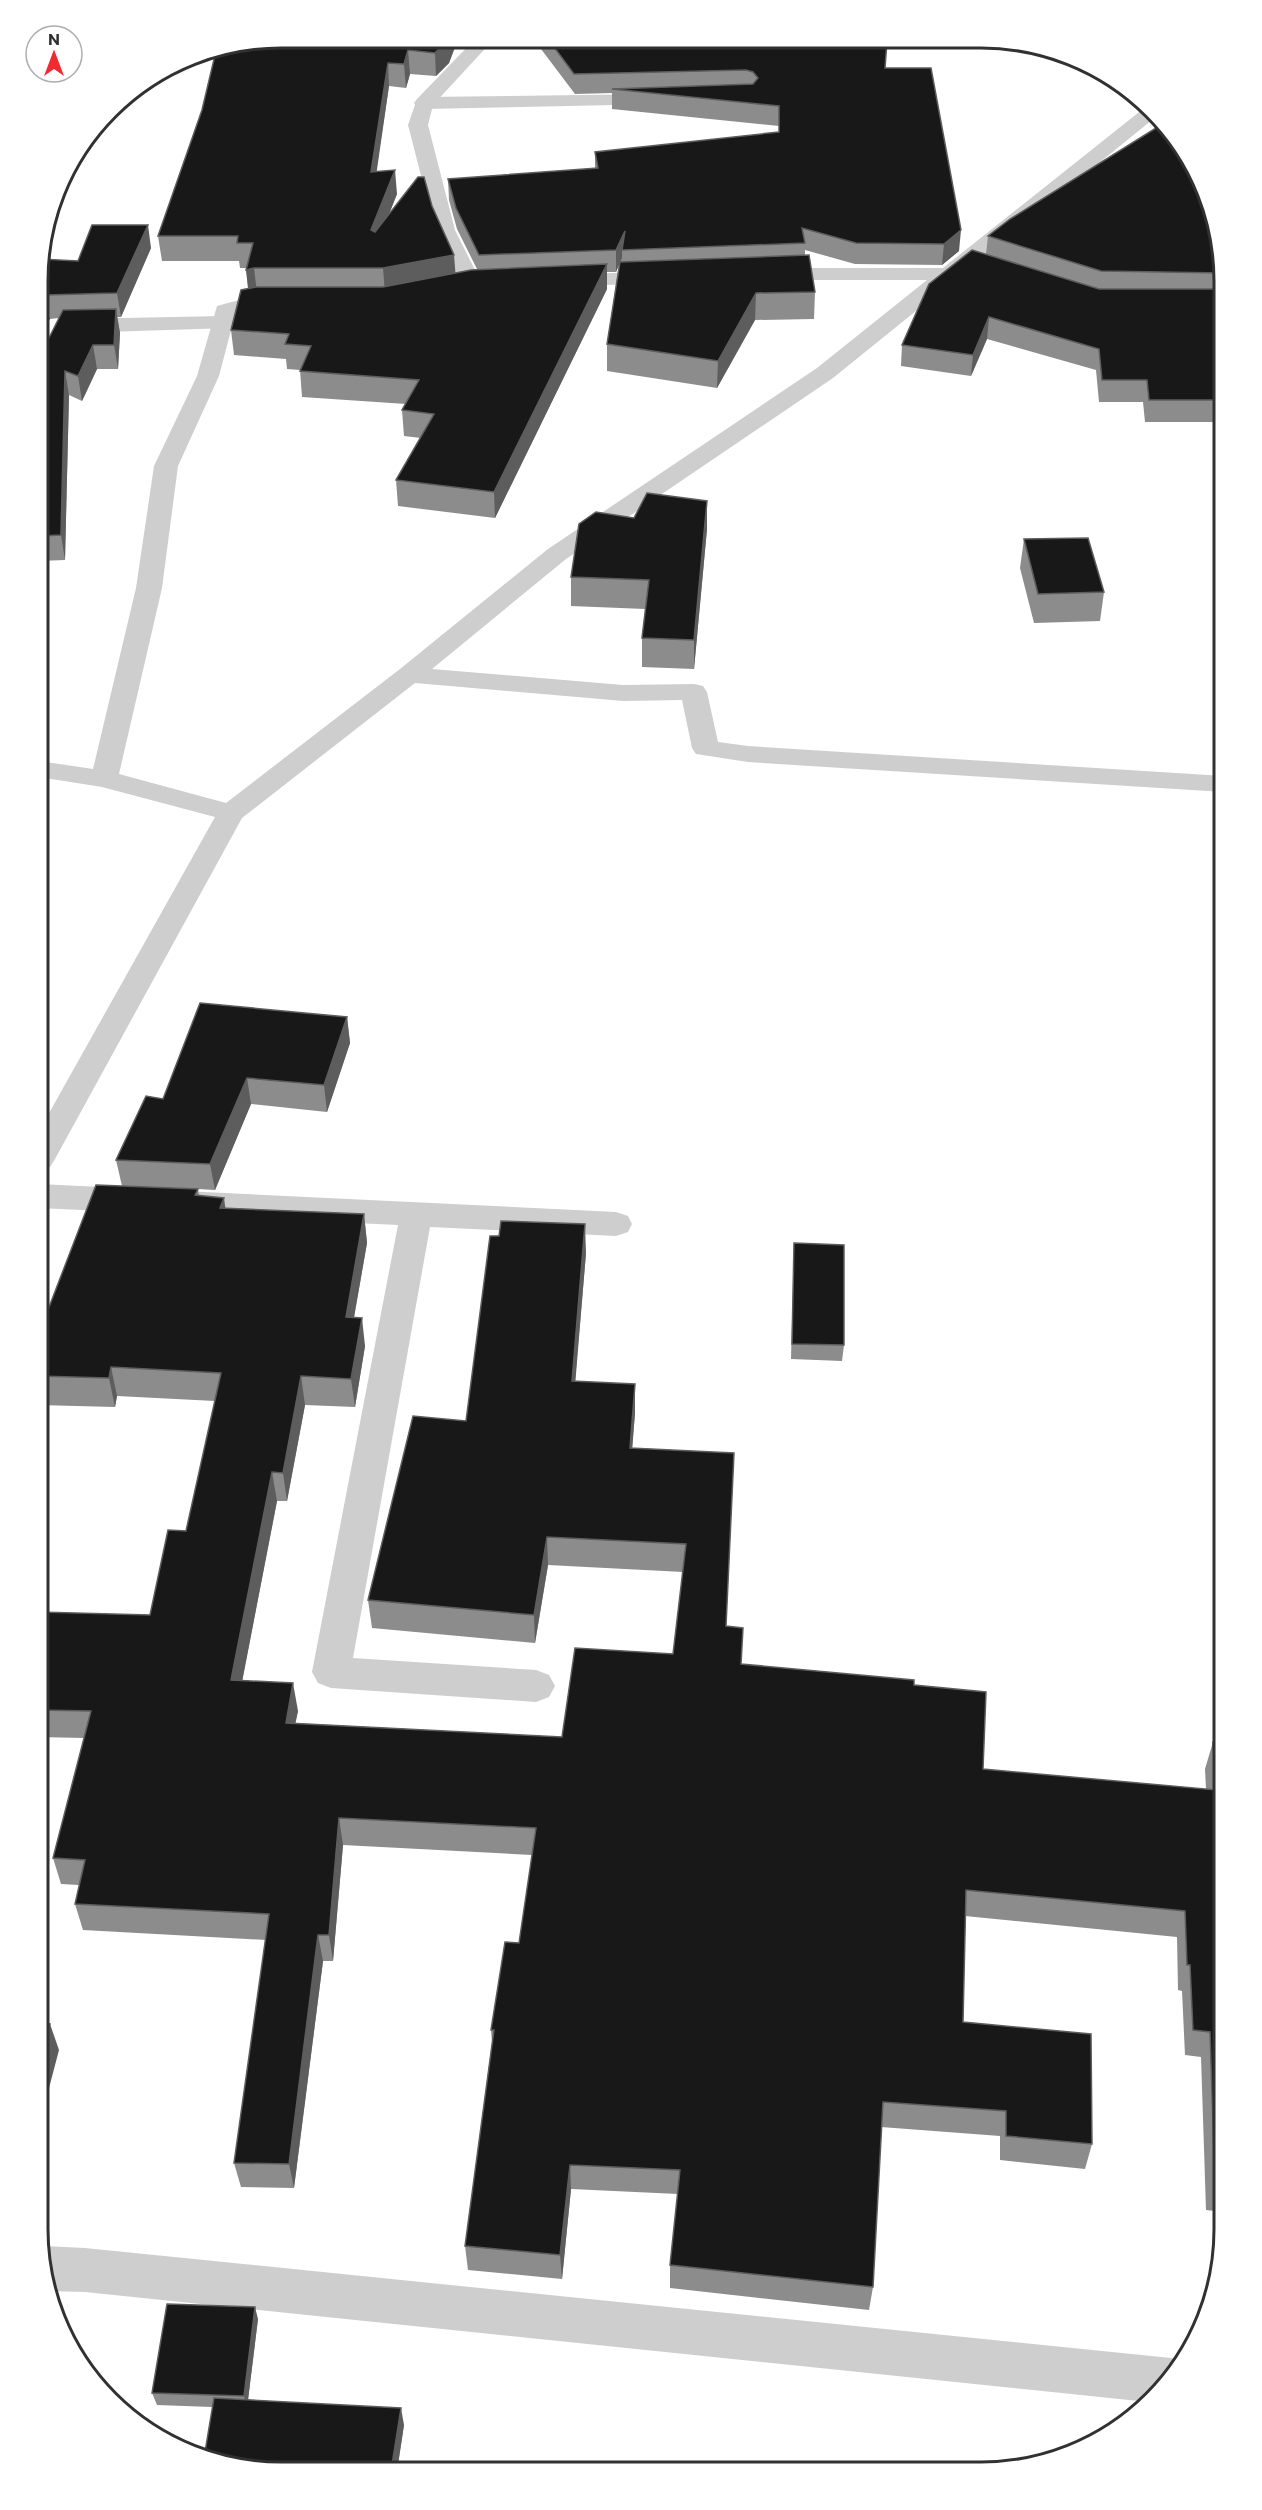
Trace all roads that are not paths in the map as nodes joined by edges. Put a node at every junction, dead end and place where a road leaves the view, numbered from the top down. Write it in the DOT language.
graph roads {
  1 [pos="477,48"];
  2 [pos="674,100"];
  3 [pos="424,104"];
  4 [pos="1145,115"];
  5 [pos="958,267"];
  6 [pos="989,267"];
  7 [pos="751,274"];
  8 [pos="682,276"];
  9 [pos="546,282"];
  10 [pos="472,287"];
  11 [pos="303,302"];
  12 [pos="222,323"];
  13 [pos="54,336"];
  14 [pos="409,675"];
  15 [pos="48,770"];
  16 [pos="104,779"];
  17 [pos="1214,783"];
  18 [pos="231,813"];
  19 [pos="48,1143"];
  20 [pos="48,1196"];
  21 [pos="416,1214"];
  22 [pos="616,1224"];
  23 [pos="536,1686"];
  24 [pos="51,2268"];
  25 [pos="1159,2380"];
  1 -- 3 [label="street"];
  2 -- 3 [label="street"];
  3 -- 10 [label="street"];
  4 -- 5 [label="street"];
  5 -- 6 [label="street"];
  5 -- 7 [label="street"];
  5 -- 14 [label="street"];
  8 -- 9 [label="street"];
  11 -- 12 [label="street"];
  12 -- 13 [label="street"];
  12 -- 16 [label="street"];
  14 -- 17 [label="street"];
  14 -- 18 [label="street"];
  15 -- 16 [label="street"];
  16 -- 18 [label="street"];
  18 -- 19 [label="street"];
  20 -- 21 [label="street"];
  21 -- 22 [label="street"];
  21 -- 23 [label="street"];
  24 -- 25 [label="street"];
}
